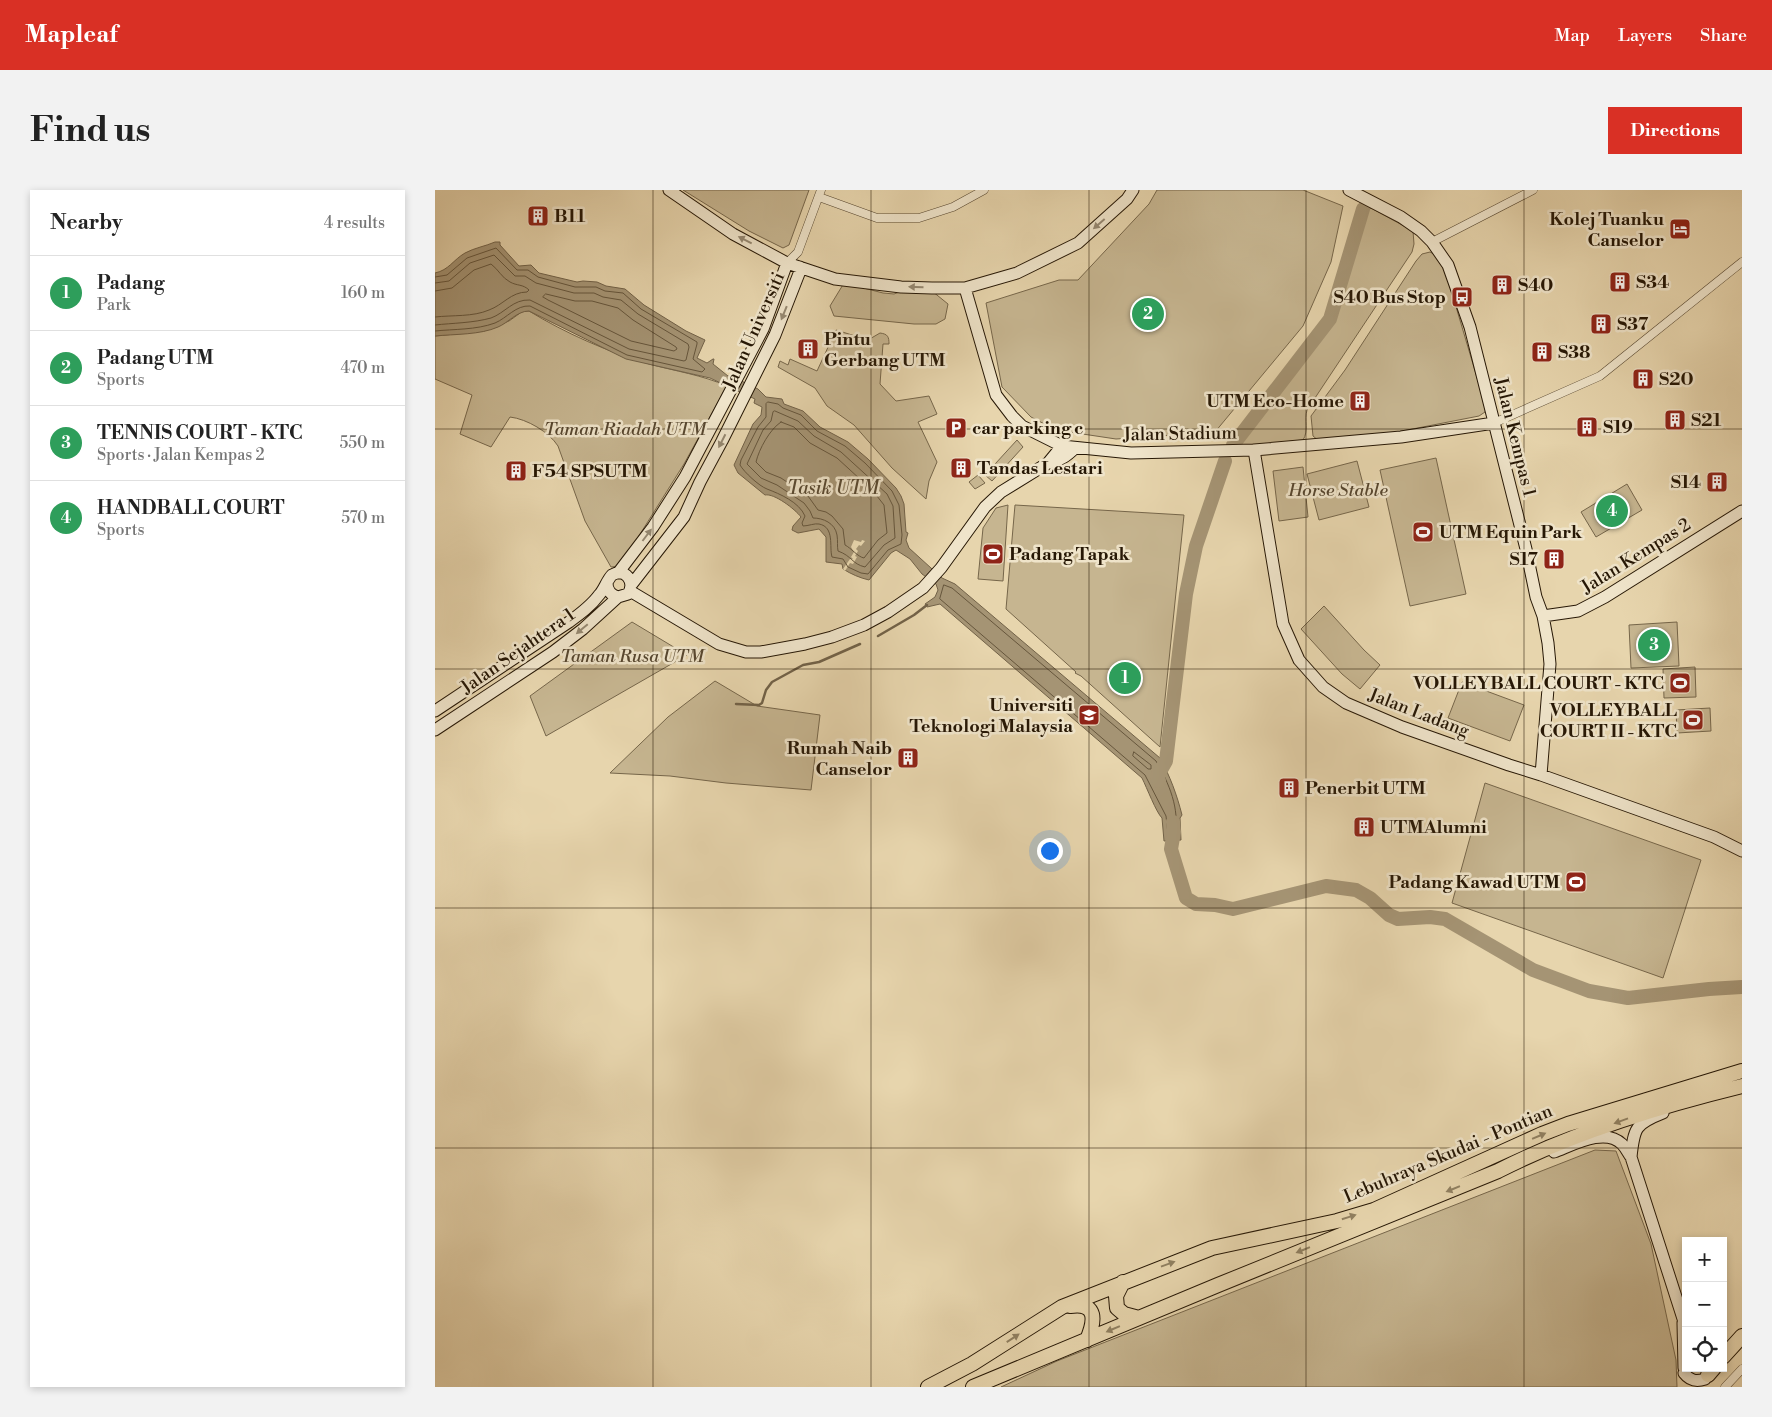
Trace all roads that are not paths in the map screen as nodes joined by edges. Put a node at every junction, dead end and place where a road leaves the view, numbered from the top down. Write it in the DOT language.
graph roads {
  1 [pos="669,190"];
  2 [pos="984,190"];
  3 [pos="1133,190"];
  4 [pos="1349,190"];
  5 [pos="1533,190"];
  6 [pos="820,194"];
  7 [pos="1431,242"];
  8 [pos="798,252"];
  9 [pos="1742,262"];
  10 [pos="787,264"];
  11 [pos="800,267"];
  12 [pos="965,288"];
  13 [pos="1494,423"];
  14 [pos="1062,446"];
  15 [pos="1075,448"];
  16 [pos="1254,450"];
  17 [pos="1048,463"];
  18 [pos="1742,511"];
  19 [pos="618,573"];
  20 [pos="607,583"];
  21 [pos="631,587"];
  22 [pos="618,598"];
  23 [pos="1543,616"];
  24 [pos="435,711"];
  25 [pos="435,730"];
  26 [pos="1541,774"];
  27 [pos="1742,851"];
  28 [pos="1742,1063"];
  29 [pos="1742,1071"];
  30 [pos="1742,1086"];
  31 [pos="1718,1092"];
  32 [pos="1568,1124"];
  33 [pos="1631,1158"];
  34 [pos="1499,1171"];
  35 [pos="1123,1282"];
  36 [pos="1062,1307"];
  37 [pos="1139,1318"];
  38 [pos="1682,1318"];
  39 [pos="1742,1336"];
  40 [pos="1087,1340"];
  41 [pos="1727,1353"];
  42 [pos="1742,1369"];
  43 [pos="1685,1372"];
  44 [pos="1687,1372"];
  45 [pos="1708,1376"];
  46 [pos="928,1387"];
  47 [pos="973,1387"];
  48 [pos="1685,1387"];
  49 [pos="1725,1387"];
  10 -- 1 [label="street, one-way"];
  2 -- 6 [label="street"];
  3 -- 12 [label="street, one-way"];
  4 -- 7 [label="street, Jalan Kempas 1"];
  5 -- 7 [label="street"];
  6 -- 8 [label="street"];
  7 -- 13 [label="street, Jalan Kempas 1"];
  8 -- 10 [label="street, Jalan Universiti"];
  8 -- 11 [label="street, Jalan Universiti"];
  9 -- 13 [label="street"];
  10 -- 11 [label="street"];
  19 -- 10 [label="street, Jalan Universiti, one-way"];
  12 -- 11 [label="street, one-way"];
  11 -- 21 [label="street, Jalan Universiti, one-way"];
  12 -- 14 [label="street, Jalan Stadium"];
  13 -- 16 [label="street, Jalan Stadium"];
  13 -- 23 [label="street, Jalan Kempas 1"];
  14 -- 15 [label="street, Jalan Stadium"];
  14 -- 17 [label="street"];
  15 -- 16 [label="street, Jalan Stadium"];
  15 -- 17 [label="street"];
  16 -- 26 [label="street, Jalan Ladang"];
  17 -- 21 [label="street"];
  18 -- 23 [label="street, Jalan Kempas 2"];
  19 -- 20 [label="street"];
  19 -- 21 [label="street"];
  20 -- 22 [label="street"];
  20 -- 24 [label="street"];
  21 -- 22 [label="street"];
  22 -- 25 [label="street, Jalan Sejahtera 1, one-way"];
  23 -- 26 [label="street, Jalan Kempas 1"];
  26 -- 27 [label="street, Jalan Ladang"];
  28 -- 32 [label="highway"];
  29 -- 32 [label="highway, Lebuhraya Skudai - Pontian"];
  30 -- 31 [label="highway, Lebuhraya Skudai - Pontian"];
  31 -- 33 [label="street"];
  31 -- 34 [label="highway, Lebuhraya Skudai - Pontian, one-way"];
  35 -- 32 [label="highway, Lebuhraya Skudai - Pontian, one-way"];
  33 -- 34 [label="street"];
  33 -- 38 [label="street"];
  34 -- 37 [label="highway, Lebuhraya Skudai - Pontian, one-way"];
  35 -- 36 [label="highway, Lebuhraya Skudai - Pontian"];
  35 -- 37 [label="highway"];
  36 -- 40 [label="highway"];
  46 -- 36 [label="highway, Lebuhraya Skudai - Pontian, one-way"];
  37 -- 40 [label="highway, Lebuhraya Skudai - Pontian, one-way"];
  39 -- 41 [label="highway"];
  40 -- 47 [label="highway, Lebuhraya Skudai - Pontian"];
  42 -- 49 [label="street"];
  43 -- 48 [label="street"];
  44 -- 45 [label="street"];
}
